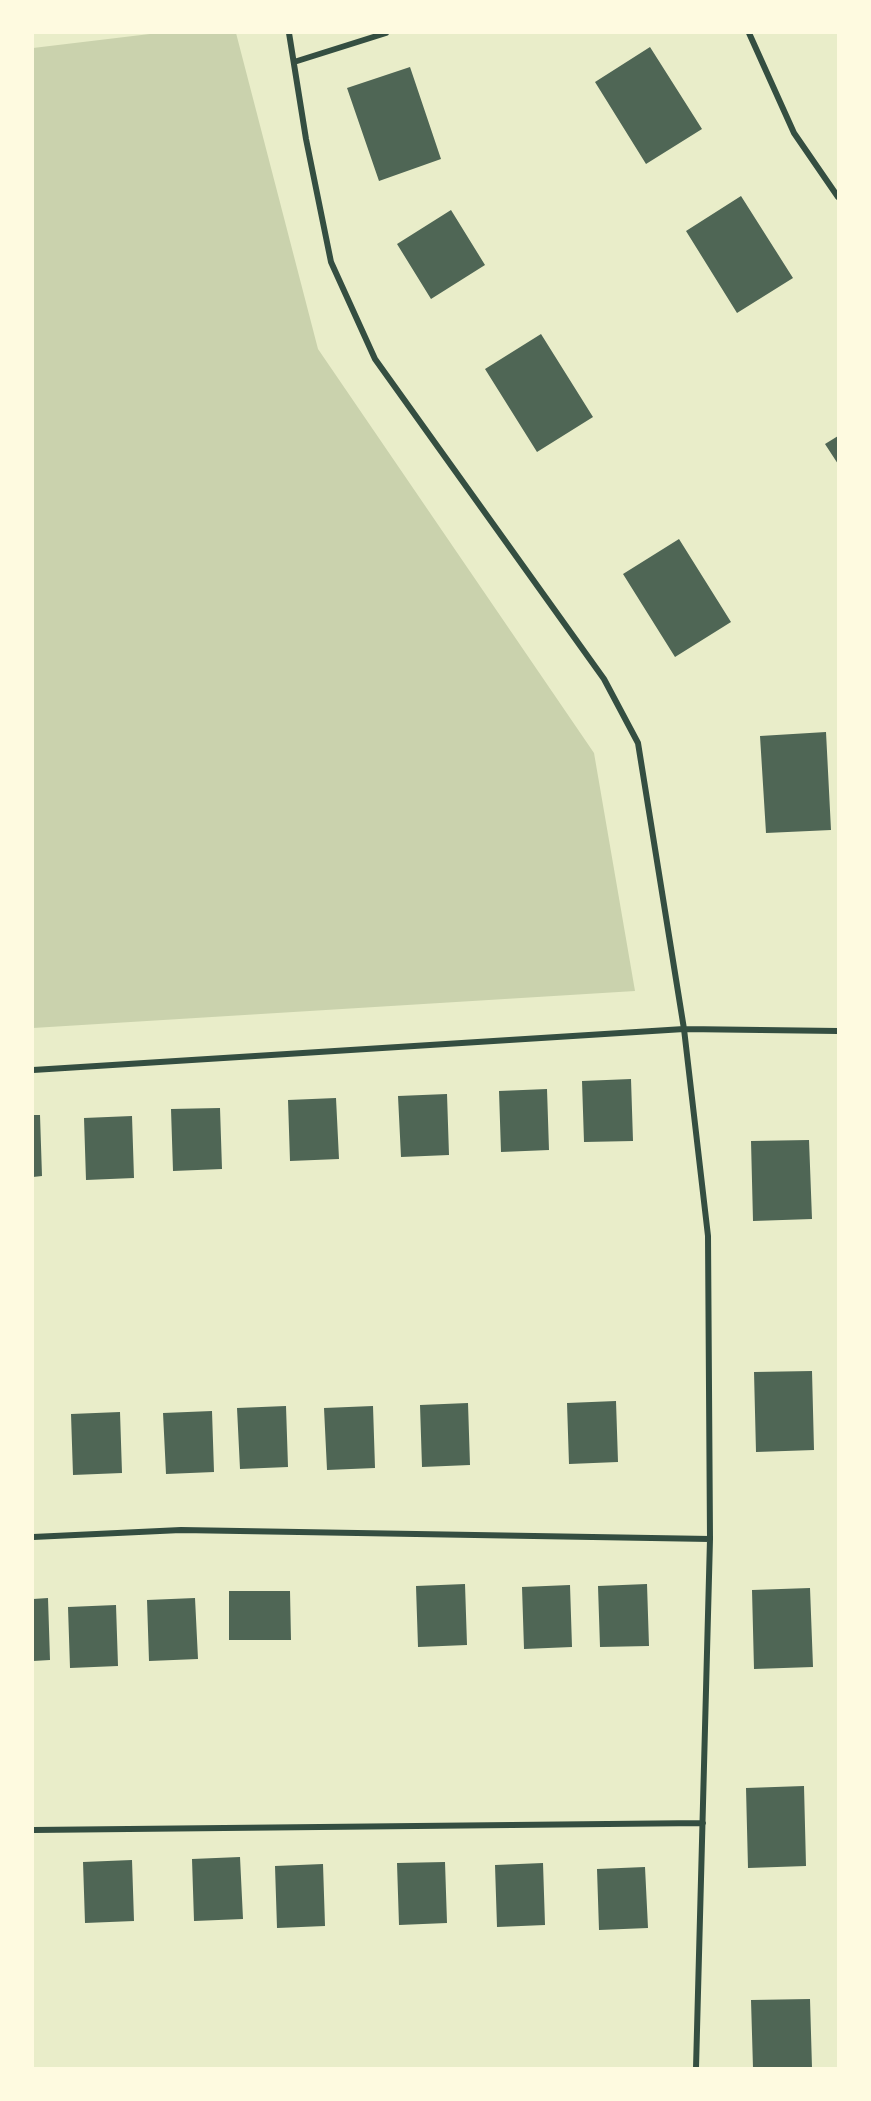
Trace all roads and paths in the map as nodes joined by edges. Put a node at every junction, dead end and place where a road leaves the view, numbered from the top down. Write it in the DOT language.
graph roads {
  1 [pos="289,33"];
  2 [pos="386,33"];
  3 [pos="749,33"];
  4 [pos="294,62"];
  5 [pos="838,197"];
  6 [pos="684,1029"];
  7 [pos="838,1031"];
  8 [pos="33,1071"];
  9 [pos="33,1537"];
  10 [pos="710,1539"];
  11 [pos="703,1823"];
  12 [pos="33,1830"];
  13 [pos="696,2068"];
  1 -- 4 [label="street"];
  2 -- 4 [label="street"];
  3 -- 5 [label="street"];
  4 -- 6 [label="street"];
  6 -- 7 [label="street"];
  6 -- 8 [label="street"];
  6 -- 10 [label="street"];
  9 -- 10 [label="street"];
  10 -- 11 [label="street"];
  11 -- 12 [label="street"];
  11 -- 13 [label="street"];
}
